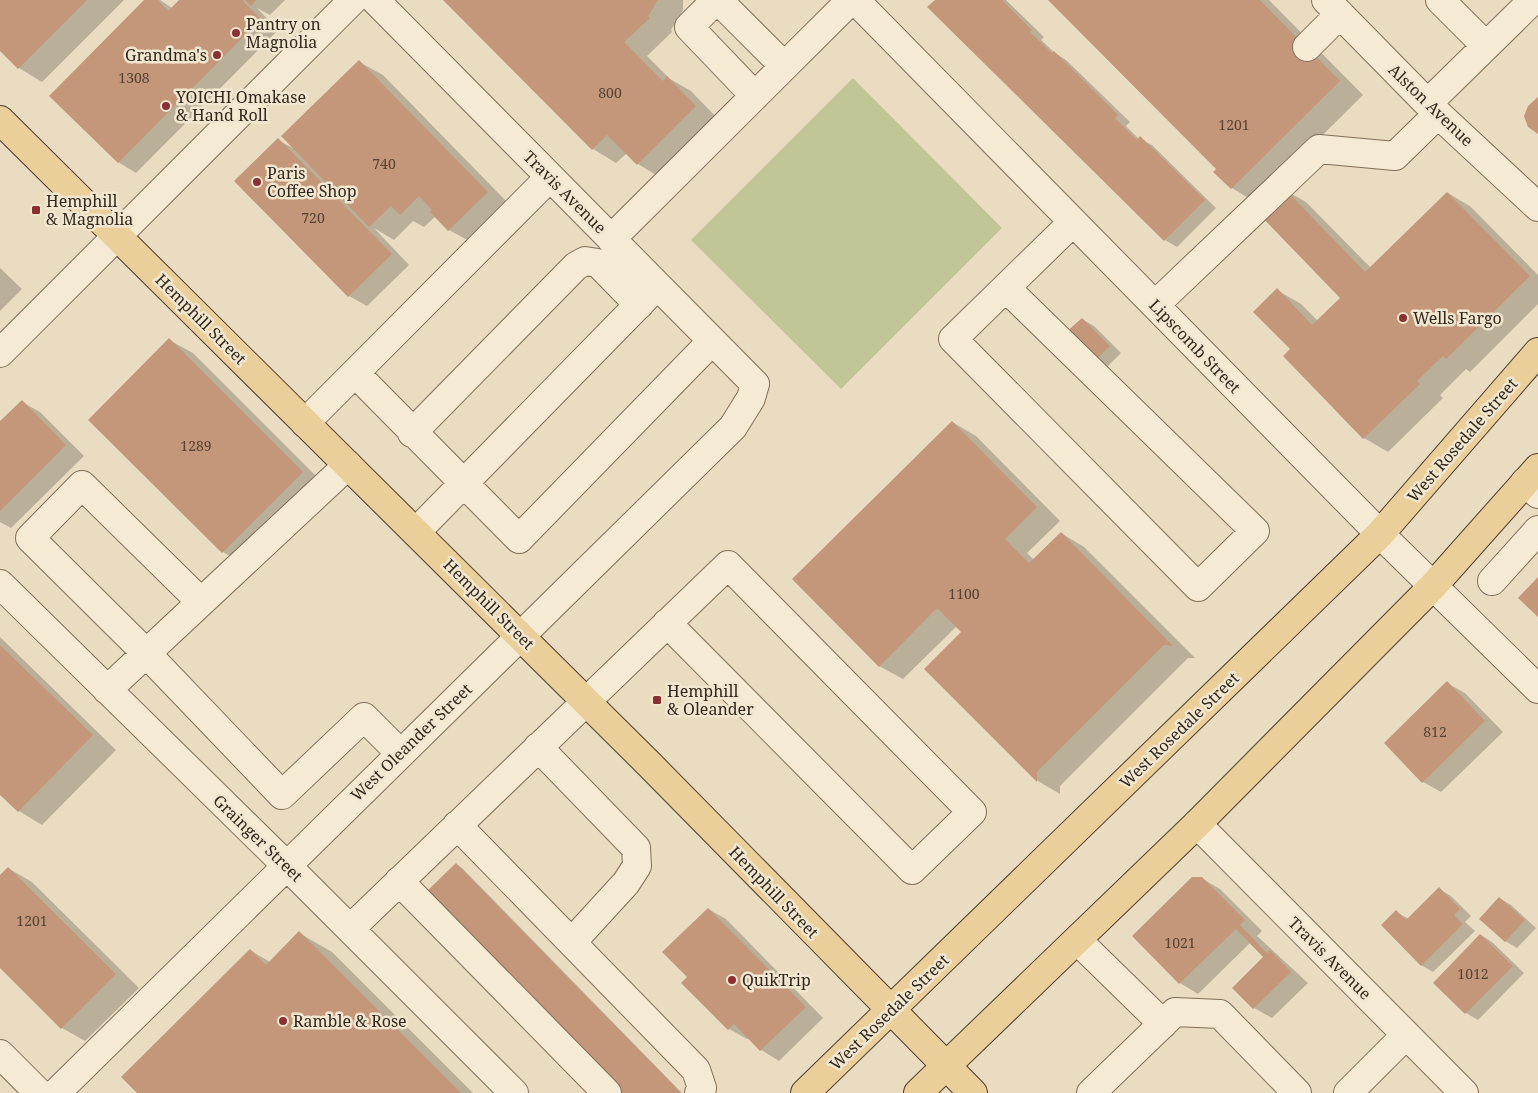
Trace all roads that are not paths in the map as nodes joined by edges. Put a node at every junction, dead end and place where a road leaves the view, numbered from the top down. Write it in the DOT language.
graph roads {
  1 [pos="717,0"];
  2 [pos="853,0"];
  3 [pos="1440,0"];
  4 [pos="357,1"];
  5 [pos="1525,3"];
  6 [pos="1333,7"];
  7 [pos="1486,46"];
  8 [pos="1307,47"];
  9 [pos="784,66"];
  10 [pos="755,96"];
  11 [pos="1433,108"];
  12 [pos="0,120"];
  13 [pos="550,177"];
  14 [pos="1538,207"];
  15 [pos="1074,222"];
  16 [pos="118,236"];
  17 [pos="611,238"];
  18 [pos="1006,288"];
  19 [pos="648,295"];
  20 [pos="1155,305"];
  21 [pos="712,341"];
  22 [pos="1538,352"];
  23 [pos="0,353"];
  24 [pos="355,373"];
  25 [pos="755,384"];
  26 [pos="306,423"];
  27 [pos="412,433"];
  28 [pos="348,465"];
  29 [pos="1534,481"];
  30 [pos="462,484"];
  31 [pos="1538,530"];
  32 [pos="416,532"];
  33 [pos="1380,534"];
  34 [pos="1492,580"];
  35 [pos="0,584"];
  36 [pos="1433,586"];
  37 [pos="202,602"];
  38 [pos="667,623"];
  39 [pos="520,635"];
  40 [pos="146,654"];
  41 [pos="1538,688"];
  42 [pos="108,690"];
  43 [pos="586,701"];
  44 [pos="538,748"];
  45 [pos="400,753"];
  46 [pos="1197,824"];
  47 [pos="457,825"];
  48 [pos="286,865"];
  49 [pos="399,881"];
  50 [pos="350,929"];
  51 [pos="1077,940"];
  52 [pos="572,942"];
  53 [pos="890,1011"];
  54 [pos="1163,1024"];
  55 [pos="1406,1035"];
  56 [pos="0,1054"];
  57 [pos="946,1066"];
  58 [pos="39,1093"];
  59 [pos="56,1093"];
  60 [pos="514,1093"];
  61 [pos="606,1093"];
  62 [pos="699,1093"];
  63 [pos="805,1093"];
  64 [pos="918,1093"];
  65 [pos="973,1093"];
  66 [pos="1091,1093"];
  67 [pos="1297,1093"];
  68 [pos="1348,1093"];
  69 [pos="1464,1093"];
  1 -- 9 [label="street"];
  1 -- 10 [label="street"];
  2 -- 9 [label="street"];
  2 -- 15 [label="street, Lipscomb Street"];
  3 -- 7 [label="street"];
  4 -- 13 [label="street, Travis Avenue"];
  4 -- 16 [label="street"];
  5 -- 7 [label="street"];
  6 -- 8 [label="street"];
  6 -- 11 [label="street, Alston Avenue"];
  7 -- 11 [label="street"];
  9 -- 10 [label="street"];
  10 -- 17 [label="street"];
  11 -- 14 [label="street, Alston Avenue"];
  11 -- 20 [label="street"];
  12 -- 16 [label="main road, Hemphill Street"];
  13 -- 17 [label="street, Travis Avenue"];
  13 -- 24 [label="street"];
  15 -- 18 [label="street"];
  15 -- 20 [label="street, Lipscomb Street"];
  16 -- 23 [label="street"];
  16 -- 26 [label="main road, Hemphill Street"];
  17 -- 19 [label="street, Travis Avenue"];
  18 -- 18 [label="street"];
  19 -- 21 [label="street, Travis Avenue"];
  19 -- 27 [label="street"];
  19 -- 30 [label="street"];
  20 -- 33 [label="street, Lipscomb Street"];
  21 -- 25 [label="street, Travis Avenue"];
  21 -- 30 [label="street"];
  22 -- 33 [label="main road, West Rosedale Street"];
  24 -- 26 [label="street"];
  24 -- 27 [label="street"];
  25 -- 39 [label="street, West Oleander Street"];
  26 -- 28 [label="main road, Hemphill Street"];
  27 -- 30 [label="street"];
  28 -- 32 [label="main road, Hemphill Street"];
  28 -- 37 [label="street"];
  29 -- 36 [label="main road"];
  30 -- 32 [label="street"];
  31 -- 34 [label="street"];
  32 -- 39 [label="main road, Hemphill Street"];
  33 -- 36 [label="street, Lipscomb Street"];
  33 -- 53 [label="main road, West Rosedale Street"];
  35 -- 42 [label="street, Grainger Street"];
  36 -- 41 [label="street, Lipscomb Street"];
  36 -- 46 [label="main road"];
  37 -- 40 [label="street"];
  37 -- 40 [label="street"];
  38 -- 38 [label="street"];
  38 -- 43 [label="street"];
  39 -- 43 [label="main road, Hemphill Street"];
  39 -- 45 [label="street, West Oleander Street"];
  40 -- 42 [label="street"];
  40 -- 45 [label="street"];
  42 -- 48 [label="street, Grainger Street"];
  43 -- 44 [label="street"];
  43 -- 53 [label="main road, Hemphill Street"];
  44 -- 47 [label="street"];
  44 -- 52 [label="street"];
  45 -- 48 [label="street, West Oleander Street"];
  46 -- 51 [label="main road"];
  46 -- 55 [label="street, Travis Avenue"];
  47 -- 49 [label="street"];
  47 -- 52 [label="street"];
  48 -- 50 [label="street, Grainger Street"];
  48 -- 59 [label="street, West Oleander Street"];
  49 -- 50 [label="street"];
  49 -- 61 [label="street"];
  50 -- 60 [label="street, Grainger Street"];
  51 -- 54 [label="street"];
  51 -- 57 [label="main road"];
  52 -- 62 [label="street"];
  53 -- 57 [label="main road, Hemphill Street"];
  53 -- 63 [label="main road, West Rosedale Street"];
  54 -- 66 [label="street"];
  54 -- 67 [label="street"];
  55 -- 68 [label="street"];
  55 -- 69 [label="street, Travis Avenue"];
  56 -- 58 [label="street"];
  57 -- 64 [label="main road"];
  57 -- 65 [label="main road, Hemphill Street"];
}
